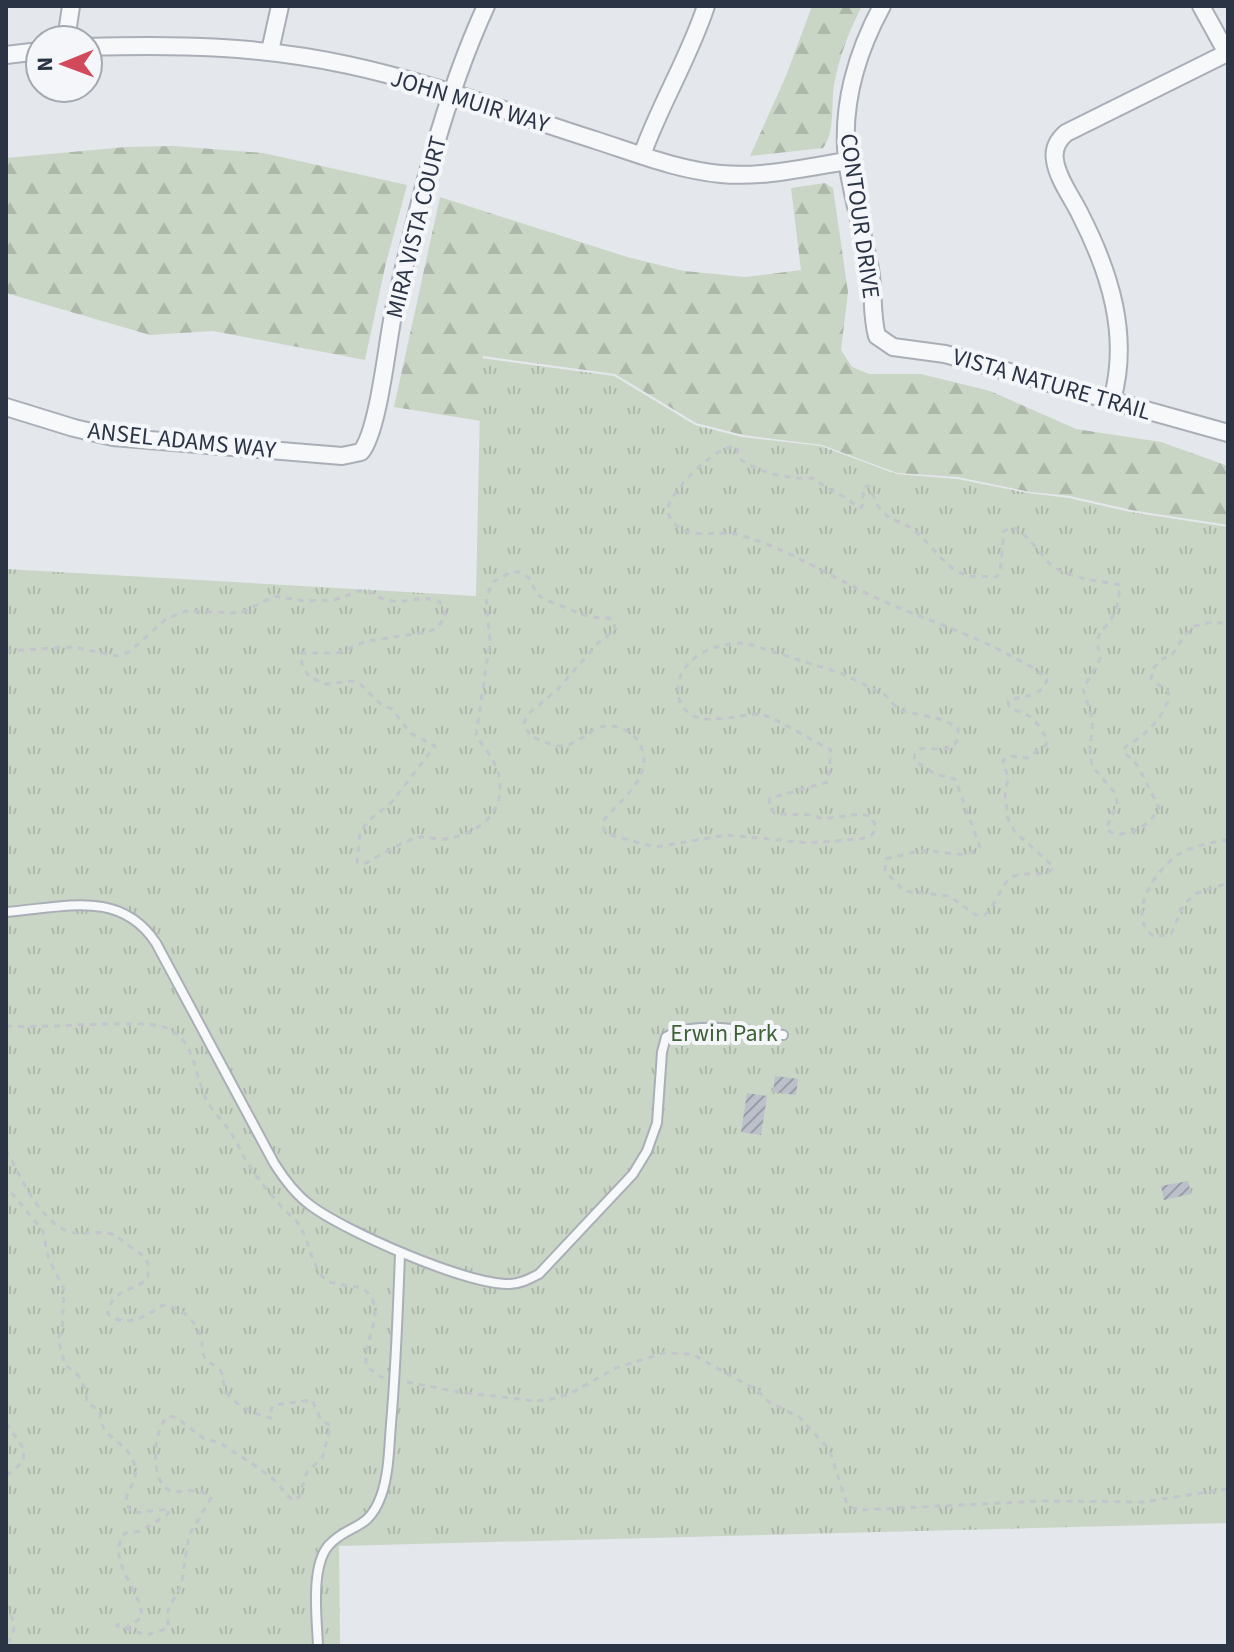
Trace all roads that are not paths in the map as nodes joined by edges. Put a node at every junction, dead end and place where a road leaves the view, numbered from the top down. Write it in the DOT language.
graph roads {
  1 [pos="280,6"];
  2 [pos="486,6"];
  3 [pos="706,6"];
  4 [pos="882,6"];
  5 [pos="1201,6"];
  6 [pos="104,47"];
  7 [pos="270,51"];
  8 [pos="1228,54"];
  9 [pos="450,92"];
  10 [pos="642,155"];
  11 [pos="848,161"];
  12 [pos="877,336"];
  13 [pos="1112,400"];
  14 [pos="6,407"];
  15 [pos="1228,433"];
  16 [pos="361,452"];
  17 [pos="6,912"];
  18 [pos="783,1035"];
  19 [pos="400,1253"];
  20 [pos="318,1646"];
  1 -- 7 [label="street"];
  2 -- 9 [label="street, MIRA VISTA COURT"];
  3 -- 10 [label="street"];
  4 -- 11 [label="street, CONTOUR DRIVE"];
  5 -- 8 [label="street"];
  6 -- 7 [label="street, JOHN MUIR WAY"];
  7 -- 9 [label="street, JOHN MUIR WAY"];
  8 -- 13 [label="street"];
  9 -- 10 [label="street, JOHN MUIR WAY"];
  9 -- 16 [label="street, MIRA VISTA COURT"];
  10 -- 11 [label="street, JOHN MUIR WAY"];
  11 -- 12 [label="street, CONTOUR DRIVE"];
  12 -- 13 [label="street, VISTA NATURE TRAIL"];
  13 -- 15 [label="street, VISTA NATURE TRAIL"];
  14 -- 16 [label="street, ANSEL ADAMS WAY"];
  17 -- 19 [label="lane"];
  18 -- 19 [label="lane"];
  19 -- 20 [label="lane"];
}
